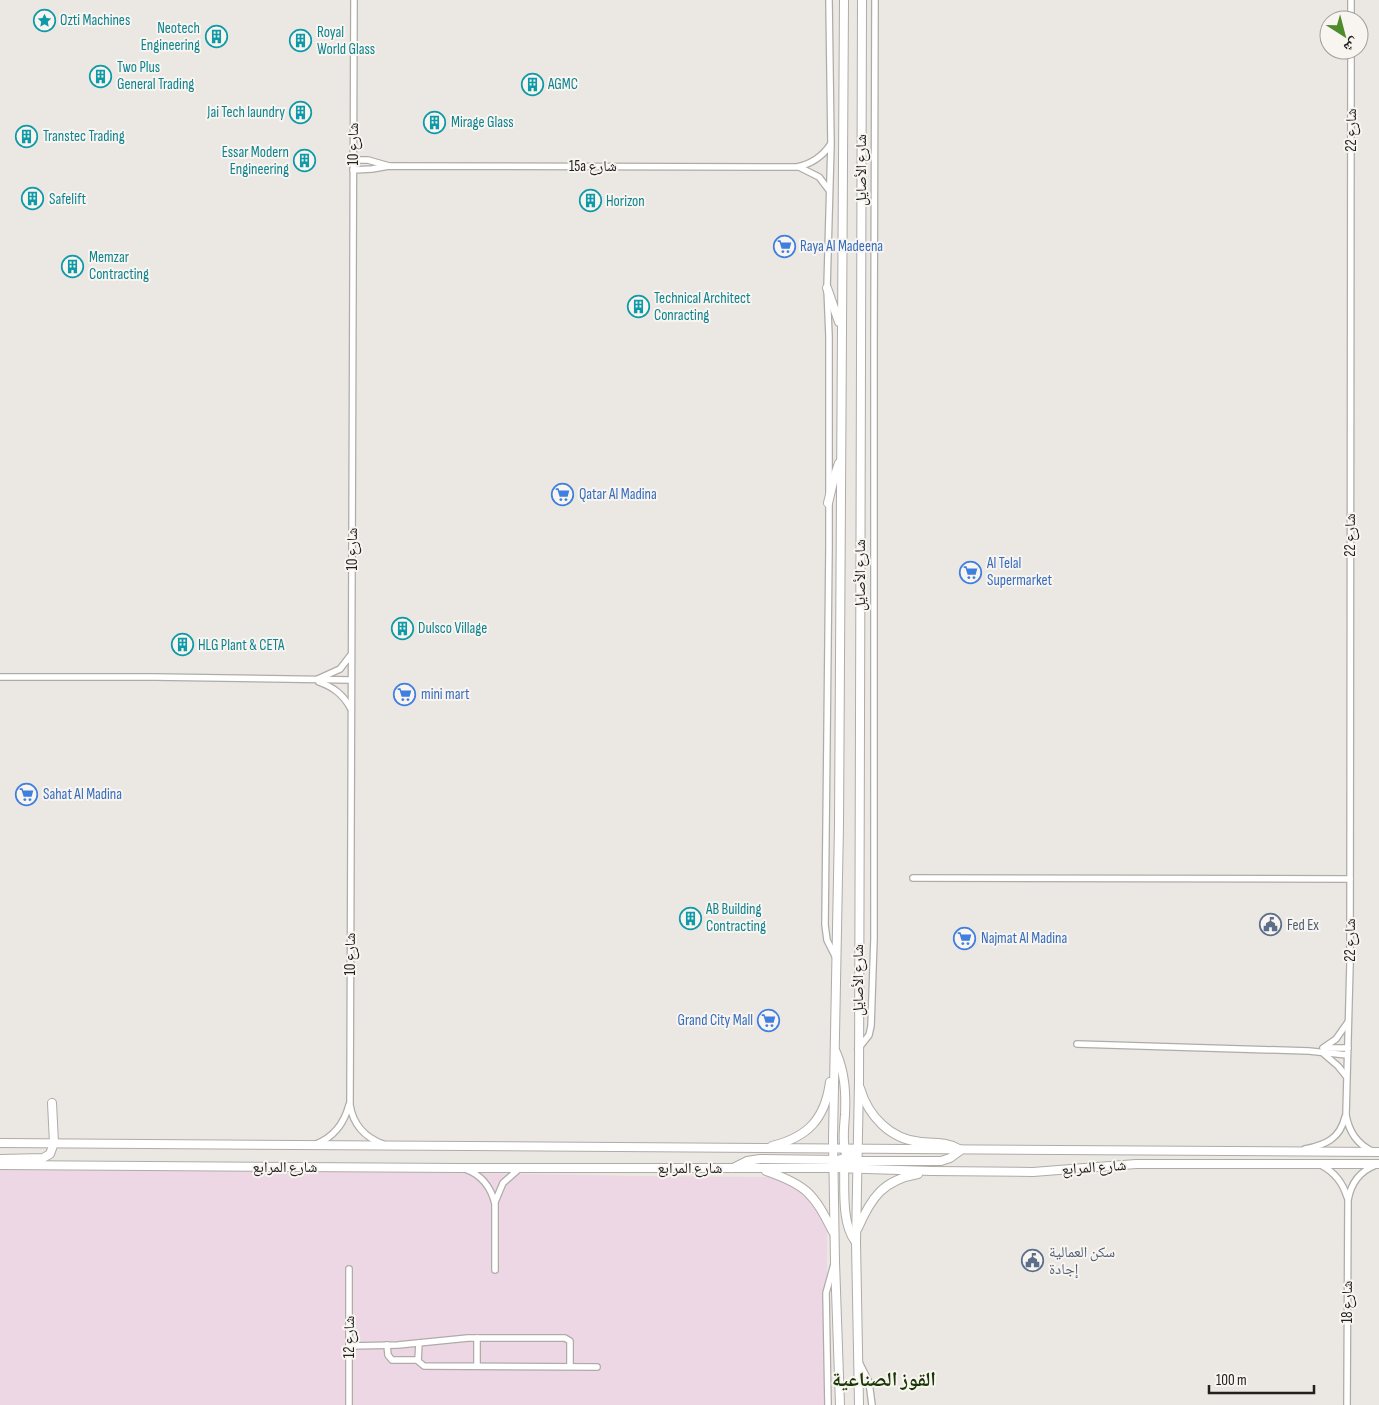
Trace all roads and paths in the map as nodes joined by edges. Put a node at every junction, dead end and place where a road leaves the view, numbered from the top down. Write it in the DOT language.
graph roads {
  1 [pos="354,0"];
  2 [pos="829,0"];
  3 [pos="844,0"];
  4 [pos="862,0"];
  5 [pos="876,0"];
  6 [pos="1351,60"];
  7 [pos="831,144"];
  8 [pos="353,160"];
  9 [pos="390,166"];
  10 [pos="797,167"];
  11 [pos="353,170"];
  12 [pos="830,191"];
  13 [pos="827,288"];
  14 [pos="841,328"];
  15 [pos="841,459"];
  16 [pos="828,503"];
  17 [pos="351,654"];
  18 [pos="0,677"];
  19 [pos="314,680"];
  20 [pos="351,680"];
  21 [pos="351,709"];
  22 [pos="913,878"];
  23 [pos="1350,879"];
  24 [pos="836,960"];
  25 [pos="1349,1020"];
  26 [pos="1077,1044"];
  27 [pos="835,1048"];
  28 [pos="858,1048"];
  29 [pos="1323,1051"];
  30 [pos="1348,1052"];
  31 [pos="1347,1077"];
  32 [pos="858,1081"];
  33 [pos="350,1098"];
  34 [pos="52,1103"];
  35 [pos="1346,1115"];
  36 [pos="0,1143"];
  37 [pos="54,1143"];
  38 [pos="311,1145"];
  39 [pos="387,1145"];
  40 [pos="760,1149"];
  41 [pos="833,1149"];
  42 [pos="857,1150"];
  43 [pos="961,1150"];
  44 [pos="1288,1152"];
  45 [pos="1378,1152"];
  46 [pos="0,1160"];
  47 [pos="848,1161"];
  48 [pos="834,1164"];
  49 [pos="1320,1164"];
  50 [pos="1378,1164"];
  51 [pos="0,1165"];
  52 [pos="460,1168"];
  53 [pos="520,1168"];
  54 [pos="733,1168"];
  55 [pos="759,1168"];
  56 [pos="932,1171"];
  57 [pos="1348,1200"];
  58 [pos="495,1204"];
  59 [pos="856,1232"];
  60 [pos="834,1234"];
  61 [pos="856,1242"];
  62 [pos="835,1262"];
  63 [pos="349,1269"];
  64 [pos="495,1270"];
  65 [pos="477,1338"];
  66 [pos="419,1343"];
  67 [pos="387,1345"];
  68 [pos="349,1346"];
  69 [pos="418,1360"];
  70 [pos="858,1360"];
  71 [pos="477,1366"];
  72 [pos="570,1366"];
  73 [pos="596,1367"];
  74 [pos="349,1405"];
  75 [pos="828,1405"];
  76 [pos="840,1405"];
  77 [pos="859,1405"];
  78 [pos="872,1405"];
  79 [pos="1347,1405"];
  1 -- 8 [label="street, شارع 10"];
  2 -- 7 [label="street"];
  3 -- 14 [label="main road, شارع الأصايل"];
  4 -- 28 [label="main road, شارع الأصايل"];
  5 -- 28 [label="street"];
  6 -- 23 [label="street, شارع 22"];
  7 -- 10 [label="street, 15a شارع"];
  7 -- 12 [label="street"];
  8 -- 9 [label="street, 15a شارع"];
  8 -- 11 [label="street, شارع 10"];
  9 -- 10 [label="street, 15a شارع"];
  9 -- 11 [label="street, 15a شارع"];
  10 -- 12 [label="street, 15a شارع"];
  11 -- 17 [label="street, شارع 10"];
  12 -- 13 [label="street"];
  13 -- 14 [label="main road"];
  13 -- 16 [label="street"];
  14 -- 15 [label="main road, شارع الأصايل"];
  15 -- 16 [label="main road"];
  15 -- 24 [label="main road, شارع الأصايل"];
  16 -- 24 [label="street"];
  17 -- 19 [label="street"];
  17 -- 20 [label="street, شارع 10"];
  18 -- 19 [label="street"];
  19 -- 20 [label="street"];
  19 -- 21 [label="street"];
  20 -- 21 [label="street, شارع 10"];
  21 -- 33 [label="street, شارع 10"];
  22 -- 23 [label="street"];
  23 -- 25 [label="street, شارع 22"];
  24 -- 27 [label="main road, شارع الأصايل"];
  25 -- 29 [label="street"];
  25 -- 30 [label="street, شارع 22"];
  26 -- 29 [label="street"];
  27 -- 40 [label="main road"];
  27 -- 41 [label="main road, شارع الأصايل"];
  27 -- 47 [label="main road"];
  28 -- 32 [label="main road, شارع الأصايل"];
  29 -- 30 [label="street"];
  29 -- 31 [label="street"];
  30 -- 31 [label="street, شارع 22"];
  31 -- 35 [label="street, شارع 22"];
  32 -- 42 [label="main road, شارع الأصايل"];
  32 -- 43 [label="main road"];
  33 -- 38 [label="street, شارع 10"];
  33 -- 39 [label="street, شارع 10"];
  34 -- 37 [label="main road"];
  35 -- 44 [label="street, شارع 22"];
  35 -- 45 [label="street, شارع 22"];
  36 -- 37 [label="main road, شارع المرابع"];
  37 -- 38 [label="main road, شارع المرابع"];
  37 -- 46 [label="main road"];
  38 -- 39 [label="main road, شارع المرابع"];
  39 -- 40 [label="main road, شارع المرابع"];
  40 -- 41 [label="main road, شارع المرابع"];
  41 -- 47 [label="main road, شارع المرابع"];
  41 -- 48 [label="main road, شارع الأصايل"];
  42 -- 43 [label="main road, شارع المرابع"];
  42 -- 47 [label="main road, شارع المرابع"];
  42 -- 47 [label="main road, شارع الأصايل"];
  43 -- 44 [label="main road, شارع المرابع"];
  43 -- 47 [label="main road"];
  44 -- 45 [label="main road, شارع المرابع"];
  47 -- 48 [label="main road"];
  47 -- 56 [label="main road, شارع المرابع"];
  47 -- 59 [label="main road"];
  47 -- 61 [label="main road"];
  48 -- 54 [label="main road"];
  48 -- 55 [label="main road, شارع المرابع"];
  48 -- 60 [label="main road"];
  49 -- 50 [label="main road, شارع المرابع"];
  49 -- 56 [label="main road, شارع المرابع"];
  49 -- 57 [label="street, شارع 18"];
  50 -- 57 [label="street, شارع 18"];
  51 -- 52 [label="main road, شارع المرابع"];
  52 -- 53 [label="main road, شارع المرابع"];
  52 -- 58 [label="street"];
  53 -- 54 [label="main road, شارع المرابع"];
  53 -- 58 [label="street"];
  54 -- 55 [label="main road, شارع المرابع"];
  55 -- 60 [label="main road"];
  56 -- 59 [label="main road"];
  57 -- 79 [label="street, شارع 18"];
  58 -- 64 [label="street"];
  59 -- 61 [label="main road"];
  60 -- 62 [label="main road"];
  61 -- 70 [label="main road"];
  62 -- 75 [label="street"];
  62 -- 76 [label="main road"];
  63 -- 68 [label="street, شارع 12"];
  65 -- 66 [label="street"];
  65 -- 71 [label="street"];
  65 -- 72 [label="street"];
  66 -- 67 [label="street"];
  66 -- 69 [label="street"];
  67 -- 68 [label="street"];
  67 -- 69 [label="street"];
  68 -- 74 [label="street, شارع 12"];
  69 -- 71 [label="street"];
  70 -- 77 [label="main road"];
  70 -- 78 [label="street"];
  71 -- 72 [label="street"];
  72 -- 73 [label="street"];
}
